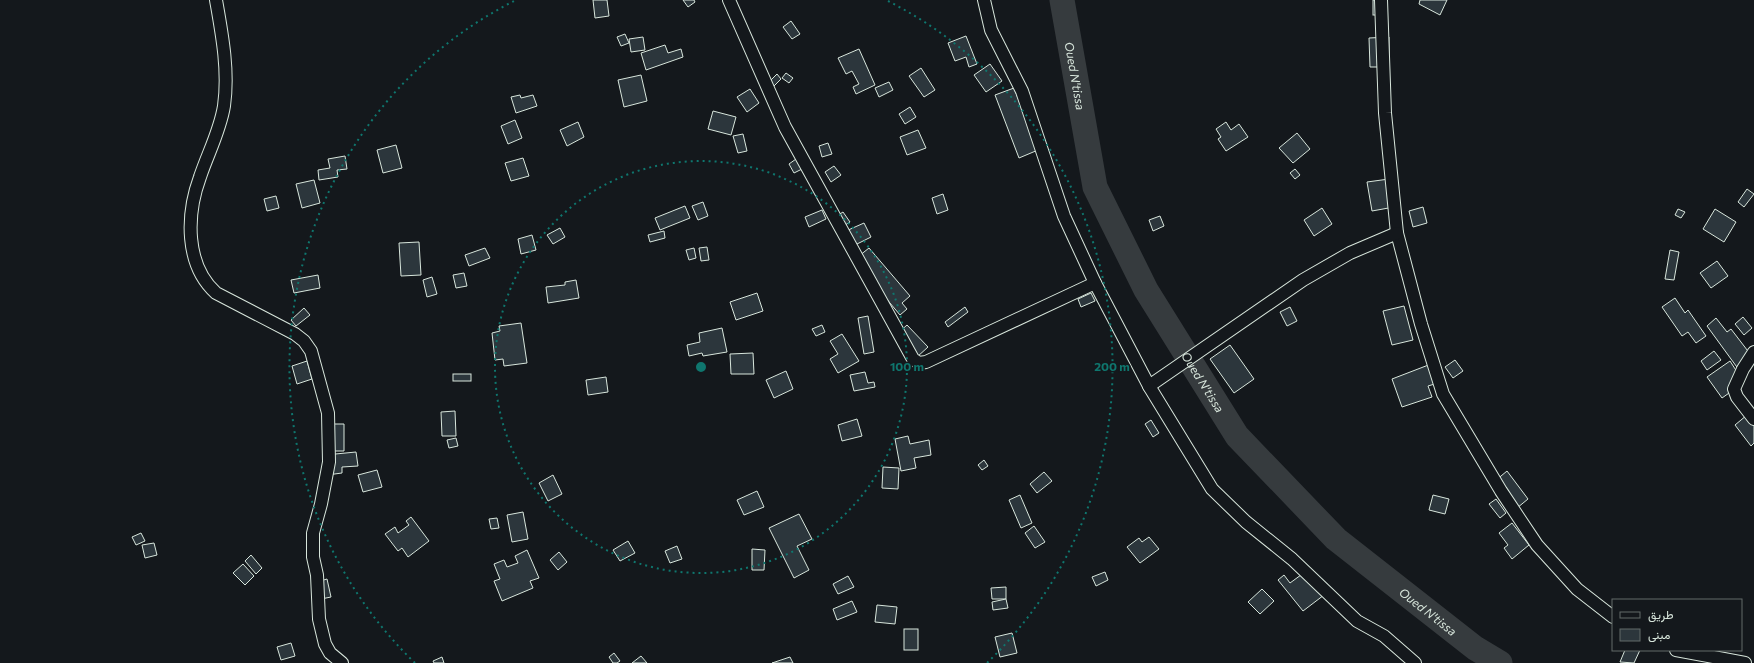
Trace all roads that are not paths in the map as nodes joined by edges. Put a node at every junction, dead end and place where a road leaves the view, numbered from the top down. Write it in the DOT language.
graph roads {
  1 [pos="216,0"];
  2 [pos="729,0"];
  3 [pos="984,0"];
  4 [pos="1381,0"];
  5 [pos="1397,233"];
  6 [pos="1095,283"];
  7 [pos="1754,352"];
  8 [pos="1149,386"];
  9 [pos="1754,419"];
  10 [pos="1612,616"];
  11 [pos="1681,651"];
  12 [pos="342,663"];
  13 [pos="1415,663"];
  14 [pos="1746,663"];
  1 -- 12 [label="street"];
  2 -- 6 [label="street"];
  3 -- 6 [label="street"];
  4 -- 5 [label="street"];
  5 -- 8 [label="street"];
  5 -- 10 [label="street"];
  6 -- 8 [label="street"];
  7 -- 9 [label="street"];
  8 -- 13 [label="street"];
  11 -- 14 [label="street"];
}
